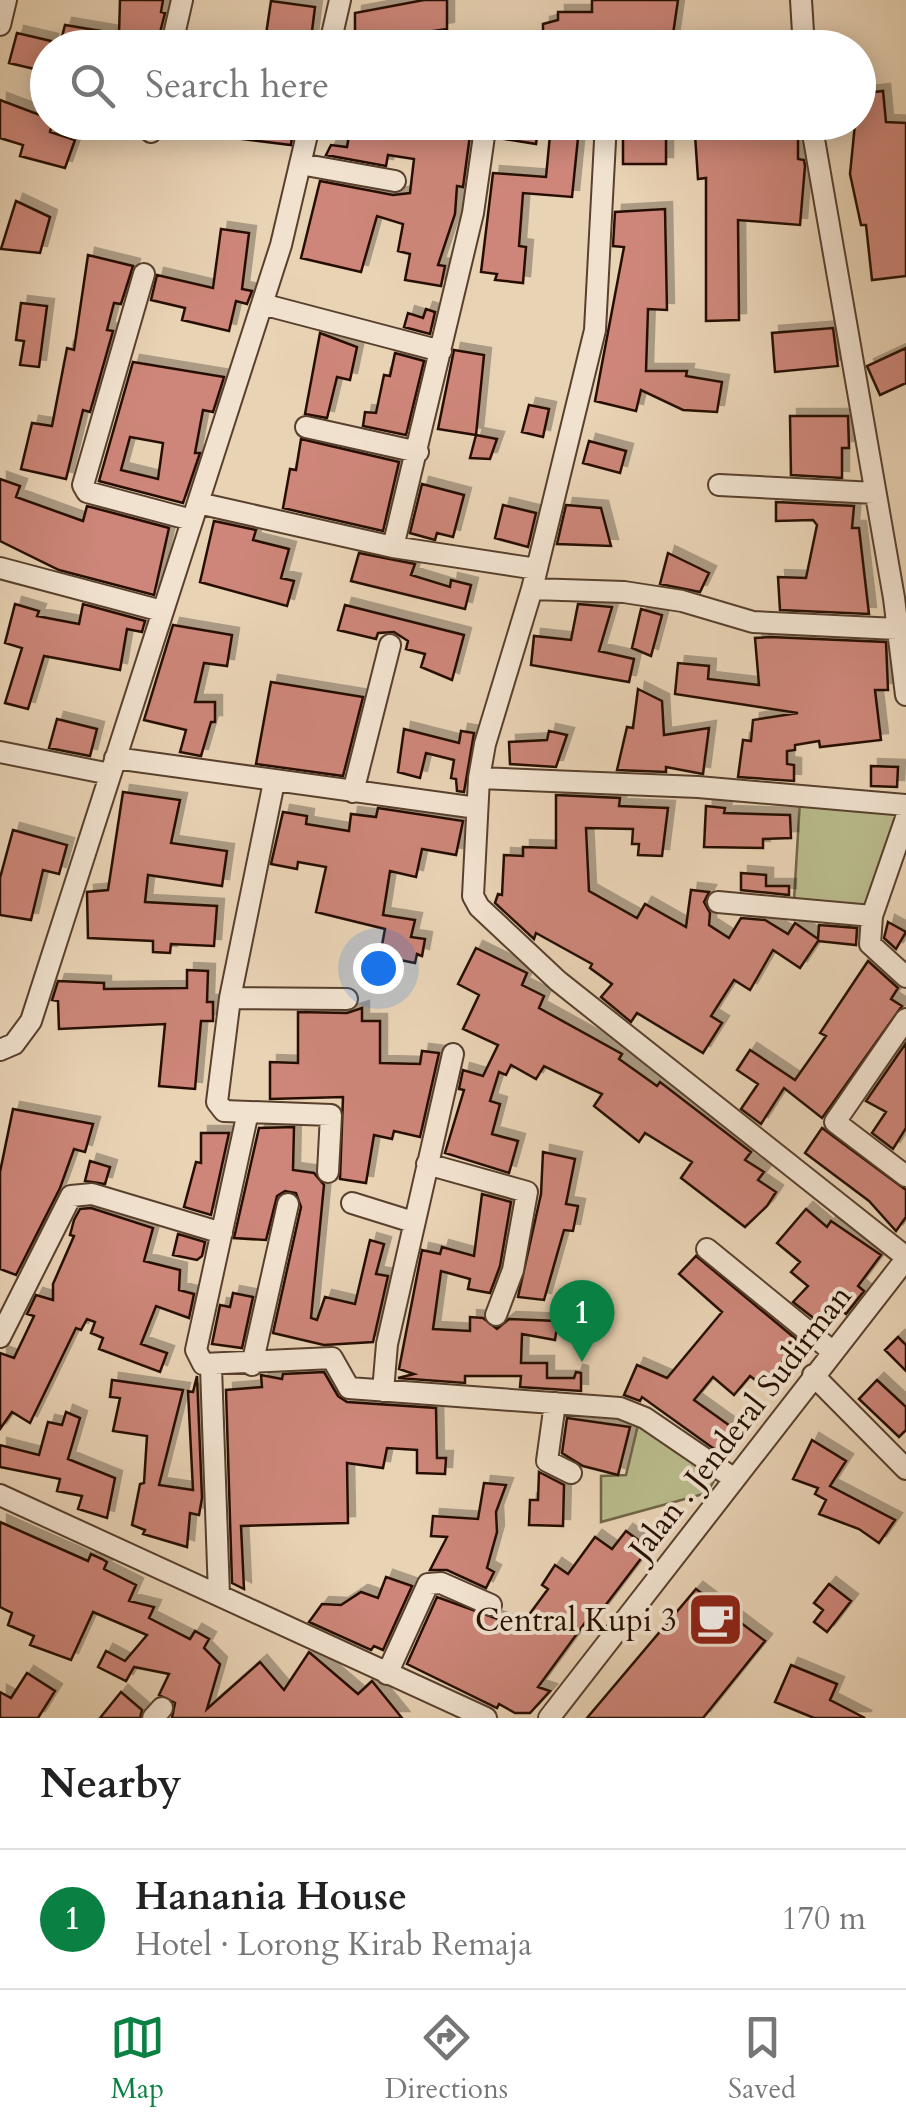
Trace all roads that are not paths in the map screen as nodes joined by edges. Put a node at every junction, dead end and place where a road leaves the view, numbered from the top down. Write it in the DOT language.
graph roads {
  1 [pos="6,0"];
  2 [pos="182,0"];
  3 [pos="340,0"];
  4 [pos="801,0"];
  5 [pos="0,25"];
  6 [pos="175,30"];
  7 [pos="332,30"];
  8 [pos="803,30"];
  9 [pos="306,140"];
  10 [pos="483,140"];
  11 [pos="605,140"];
  12 [pos="814,140"];
  13 [pos="300,164"];
  14 [pos="395,181"];
  15 [pos="144,274"];
  16 [pos="262,304"];
  17 [pos="441,351"];
  18 [pos="306,427"];
  19 [pos="418,452"];
  20 [pos="719,484"];
  21 [pos="875,493"];
  22 [pos="195,511"];
  23 [pos="393,547"];
  24 [pos="0,568"];
  25 [pos="535,579"];
  26 [pos="900,603"];
  27 [pos="162,610"];
  28 [pos="898,629"];
  29 [pos="390,645"];
  30 [pos="906,695"];
  31 [pos="0,752"];
  32 [pos="112,766"];
  33 [pos="478,778"];
  34 [pos="274,782"];
  35 [pos="353,792"];
  36 [pos="906,804"];
  37 [pos="478,808"];
  38 [pos="906,818"];
  39 [pos="718,902"];
  40 [pos="872,916"];
  41 [pos="906,976"];
  42 [pos="230,998"];
  43 [pos="347,1000"];
  44 [pos="906,1019"];
  45 [pos="0,1050"];
  46 [pos="454,1054"];
  47 [pos="248,1112"];
  48 [pos="428,1164"];
  49 [pos="328,1172"];
  50 [pos="906,1176"];
  51 [pos="352,1203"];
  52 [pos="288,1204"];
  53 [pos="412,1222"];
  54 [pos="222,1233"];
  55 [pos="708,1250"];
  56 [pos="906,1258"];
  57 [pos="496,1315"];
  58 [pos="0,1336"];
  59 [pos="832,1352"];
  60 [pos="252,1364"];
  61 [pos="212,1367"];
  62 [pos="813,1374"];
  63 [pos="383,1390"];
  64 [pos="555,1403"];
  65 [pos="906,1468"];
  66 [pos="571,1472"];
  67 [pos="733,1478"];
  68 [pos="0,1494"];
  69 [pos="218,1595"];
  70 [pos="492,1606"];
  71 [pos="387,1674"];
  72 [pos="486,1718"];
  73 [pos="549,1718"];
  1 -- 5 [label="street"];
  2 -- 6 [label="street"];
  3 -- 7 [label="street"];
  4 -- 8 [label="street"];
  9 -- 13 [label="street"];
  10 -- 17 [label="street"];
  11 -- 25 [label="street"];
  12 -- 21 [label="street"];
  13 -- 14 [label="street"];
  13 -- 16 [label="street"];
  15 -- 22 [label="street"];
  16 -- 17 [label="street"];
  16 -- 22 [label="street"];
  17 -- 19 [label="street"];
  18 -- 19 [label="street"];
  19 -- 23 [label="street"];
  20 -- 21 [label="street"];
  21 -- 26 [label="street"];
  22 -- 23 [label="street"];
  22 -- 27 [label="street"];
  23 -- 25 [label="street"];
  24 -- 27 [label="street"];
  25 -- 28 [label="street"];
  25 -- 33 [label="street"];
  26 -- 28 [label="street"];
  27 -- 32 [label="street"];
  28 -- 30 [label="street"];
  29 -- 35 [label="street"];
  31 -- 32 [label="street"];
  32 -- 34 [label="street"];
  32 -- 45 [label="street"];
  33 -- 36 [label="street"];
  33 -- 37 [label="street"];
  34 -- 35 [label="street"];
  34 -- 42 [label="street"];
  35 -- 37 [label="street"];
  37 -- 56 [label="street"];
  38 -- 40 [label="street"];
  39 -- 40 [label="street"];
  40 -- 41 [label="street"];
  42 -- 43 [label="street"];
  42 -- 47 [label="street"];
  44 -- 50 [label="street"];
  46 -- 48 [label="street"];
  47 -- 49 [label="street"];
  47 -- 54 [label="street"];
  48 -- 53 [label="street"];
  48 -- 57 [label="street"];
  51 -- 53 [label="street"];
  52 -- 60 [label="street"];
  53 -- 63 [label="street"];
  54 -- 58 [label="street"];
  54 -- 61 [label="street"];
  55 -- 59 [label="street"];
  56 -- 59 [label="street, Jalan . Jenderal Sudirman"];
  59 -- 62 [label="street, Jalan . Jenderal Sudirman"];
  60 -- 61 [label="street"];
  60 -- 63 [label="street"];
  61 -- 69 [label="street"];
  62 -- 65 [label="street"];
  62 -- 67 [label="street, Jalan . Jenderal Sudirman"];
  63 -- 64 [label="street"];
  64 -- 66 [label="street"];
  64 -- 67 [label="street"];
  67 -- 73 [label="street, Jalan . Jenderal Sudirman"];
  68 -- 69 [label="street"];
  69 -- 71 [label="street"];
  70 -- 71 [label="street"];
  71 -- 72 [label="street"];
}
